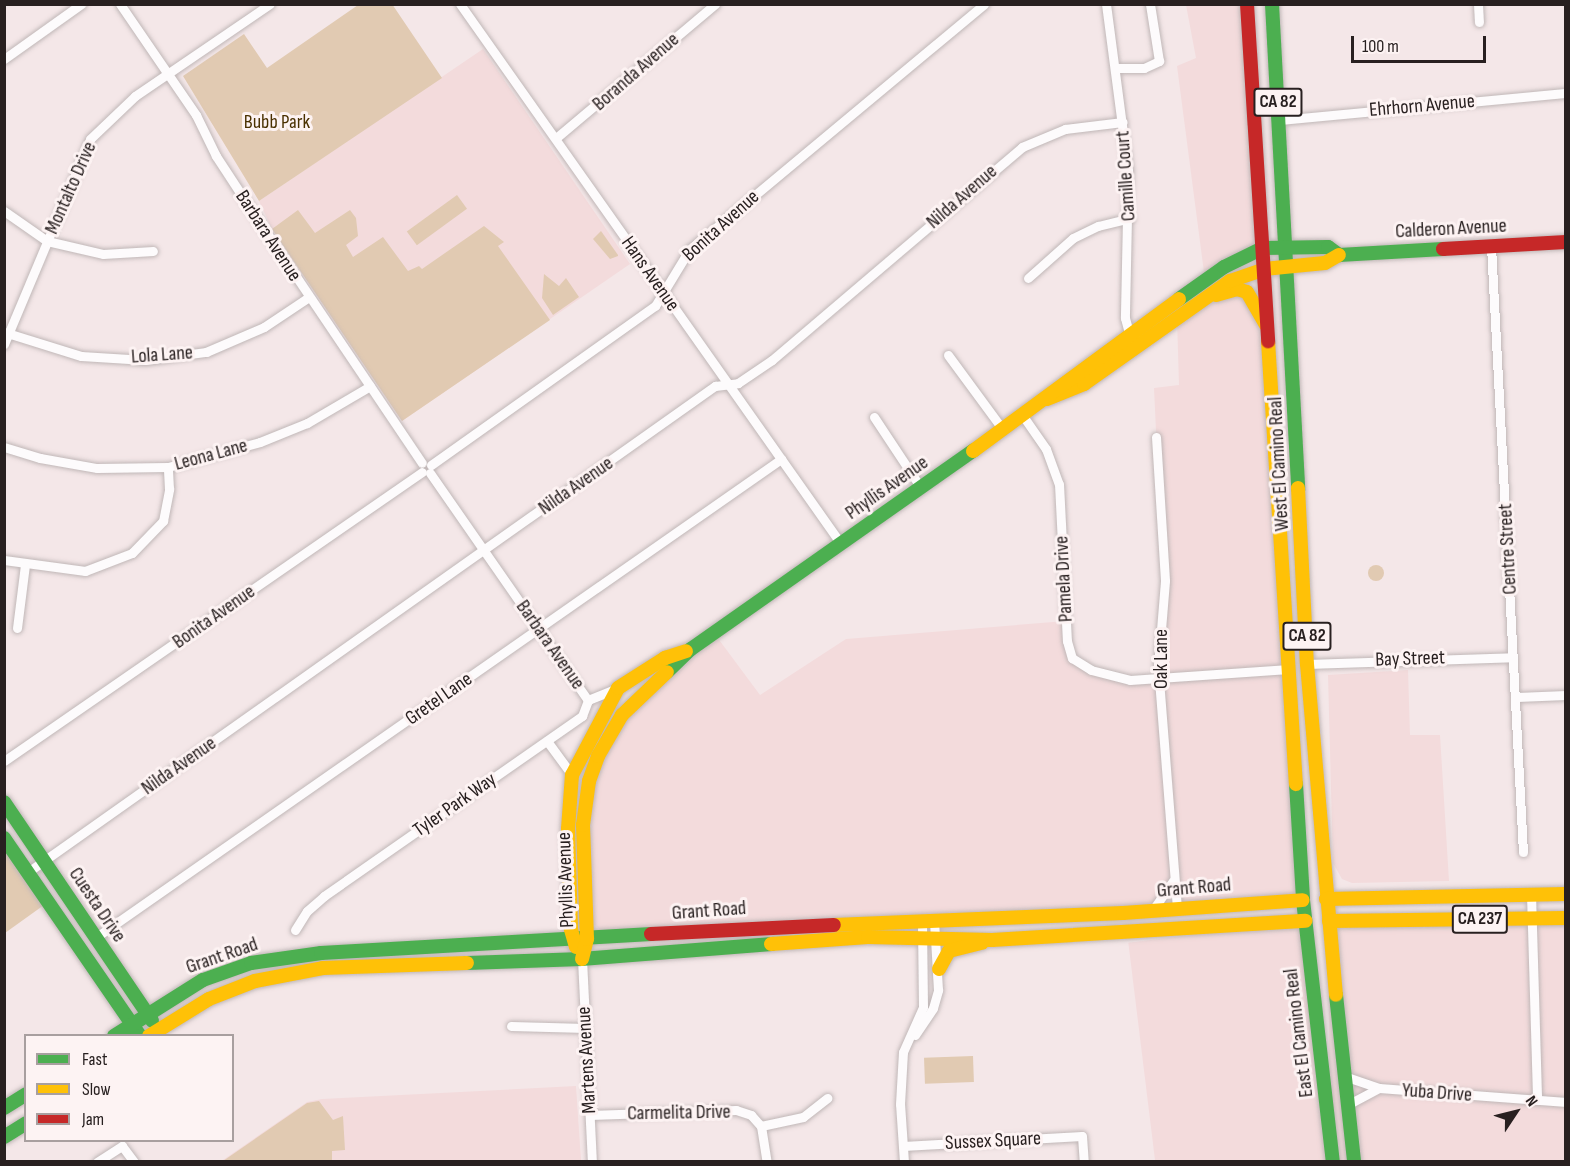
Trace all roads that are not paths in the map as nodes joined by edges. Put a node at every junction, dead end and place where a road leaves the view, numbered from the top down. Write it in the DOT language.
graph roads {
  1 [pos="81,4"];
  2 [pos="120,4"];
  3 [pos="270,4"];
  4 [pos="460,4"];
  5 [pos="715,4"];
  6 [pos="984,4"];
  7 [pos="1106,4"];
  8 [pos="1150,4"];
  9 [pos="1247,4"];
  10 [pos="1263,4"];
  11 [pos="1272,4"];
  12 [pos="1478,4"];
  13 [pos="1479,22"];
  14 [pos="1275,50"];
  15 [pos="4,59"];
  16 [pos="1115,68"];
  17 [pos="169,75"];
  18 [pos="1566,93"];
  19 [pos="1279,120"];
  20 [pos="1123,122"];
  21 [pos="556,138"];
  22 [pos="4,211"];
  23 [pos="1130,218"];
  24 [pos="47,241"];
  25 [pos="1566,242"];
  26 [pos="1491,246"];
  27 [pos="1263,248"];
  28 [pos="1285,248"];
  29 [pos="153,251"];
  30 [pos="1339,255"];
  31 [pos="1287,267"];
  32 [pos="1264,269"];
  33 [pos="1028,278"];
  34 [pos="663,293"];
  35 [pos="309,297"];
  36 [pos="1205,297"];
  37 [pos="1268,330"];
  38 [pos="7,333"];
  39 [pos="1129,334"];
  40 [pos="4,344"];
  41 [pos="1133,348"];
  42 [pos="948,355"];
  43 [pos="726,384"];
  44 [pos="370,386"];
  45 [pos="1047,399"];
  46 [pos="1023,416"];
  47 [pos="874,417"];
  48 [pos="1003,430"];
  49 [pos="1156,437"];
  50 [pos="4,447"];
  51 [pos="781,459"];
  52 [pos="168,467"];
  53 [pos="426,468"];
  54 [pos="921,488"];
  55 [pos="841,544"];
  56 [pos="484,551"];
  57 [pos="4,560"];
  58 [pos="24,565"];
  59 [pos="17,628"];
  60 [pos="539,629"];
  61 [pos="691,649"];
  62 [pos="1513,657"];
  63 [pos="1307,664"];
  64 [pos="1289,669"];
  65 [pos="1160,680"];
  66 [pos="618,688"];
  67 [pos="1566,695"];
  68 [pos="1517,697"];
  69 [pos="588,700"];
  70 [pos="547,741"];
  71 [pos="4,761"];
  72 [pos="572,775"];
  73 [pos="4,802"];
  74 [pos="4,838"];
  75 [pos="1523,852"];
  76 [pos="44,861"];
  77 [pos="28,872"];
  78 [pos="1173,881"];
  79 [pos="1531,894"];
  80 [pos="1566,894"];
  81 [pos="1326,899"];
  82 [pos="1303,900"];
  83 [pos="1177,908"];
  84 [pos="1566,918"];
  85 [pos="928,920"];
  86 [pos="1532,920"];
  87 [pos="1162,921"];
  88 [pos="1305,921"];
  89 [pos="1329,921"];
  90 [pos="295,930"];
  91 [pos="929,937"];
  92 [pos="95,938"];
  93 [pos="587,939"];
  94 [pos="573,940"];
  95 [pos="992,940"];
  96 [pos="582,959"];
  97 [pos="939,969"];
  98 [pos="147,1014"];
  99 [pos="132,1024"];
  100 [pos="511,1026"];
  101 [pos="586,1028"];
  102 [pos="154,1033"];
  103 [pos="116,1034"];
  104 [pos="139,1034"];
  105 [pos="903,1052"];
  106 [pos="1344,1076"];
  107 [pos="1379,1088"];
  108 [pos="24,1095"];
  109 [pos="827,1098"];
  110 [pos="1537,1100"];
  111 [pos="1566,1102"];
  112 [pos="1327,1103"];
  113 [pos="1347,1105"];
  114 [pos="4,1108"];
  115 [pos="590,1115"];
  116 [pos="24,1124"];
  117 [pos="761,1126"];
  118 [pos="4,1137"];
  119 [pos="903,1146"];
  120 [pos="97,1161"];
  121 [pos="134,1161"];
  122 [pos="592,1161"];
  123 [pos="767,1161"];
  124 [pos="904,1161"];
  125 [pos="1084,1161"];
  126 [pos="1334,1161"];
  127 [pos="1345,1161"];
  128 [pos="1354,1161"];
  1 -- 15 [label="street"];
  2 -- 17 [label="street, Barbara Avenue"];
  3 -- 17 [label="street, Montalto Drive"];
  4 -- 21 [label="street, Hans Avenue"];
  5 -- 21 [label="street, Boranda Avenue"];
  6 -- 34 [label="street, Bonita Avenue"];
  7 -- 16 [label="street, Camille Court"];
  8 -- 16 [label="street"];
  9 -- 27 [label="main road, West El Camino Real / CA 82"];
  10 -- 14 [label="main road"];
  11 -- 14 [label="main road, West El Camino Real / CA 82"];
  12 -- 13 [label="street"];
  14 -- 19 [label="main road, West El Camino Real / CA 82"];
  16 -- 20 [label="street, Camille Court"];
  17 -- 24 [label="street, Montalto Drive"];
  17 -- 35 [label="street, Barbara Avenue"];
  18 -- 19 [label="street, Ehrhorn Avenue"];
  19 -- 28 [label="main road, West El Camino Real / CA 82"];
  20 -- 23 [label="street, Camille Court"];
  20 -- 43 [label="street, Nilda Avenue"];
  21 -- 34 [label="street, Hans Avenue"];
  22 -- 24 [label="street"];
  23 -- 33 [label="street"];
  23 -- 39 [label="street, Camille Court"];
  24 -- 29 [label="street"];
  24 -- 38 [label="street, Montalto Drive"];
  25 -- 26 [label="main road, Calderon Avenue"];
  26 -- 30 [label="main road, Calderon Avenue"];
  26 -- 62 [label="street, Centre Street"];
  27 -- 28 [label="main road, Phyllis Avenue"];
  27 -- 32 [label="main road, West El Camino Real / CA 82"];
  27 -- 39 [label="main road, Phyllis Avenue"];
  28 -- 30 [label="main road, Calderon Avenue"];
  28 -- 31 [label="main road, West El Camino Real / CA 82"];
  30 -- 31 [label="main road, Calderon Avenue"];
  31 -- 32 [label="main road, Phyllis Avenue"];
  31 -- 63 [label="main road, West El Camino Real / CA 82"];
  32 -- 36 [label="main road, Phyllis Avenue"];
  32 -- 37 [label="main road, West El Camino Real / CA 82"];
  34 -- 43 [label="street, Hans Avenue"];
  34 -- 53 [label="street, Bonita Avenue"];
  35 -- 38 [label="street, Lola Lane"];
  35 -- 44 [label="street, Barbara Avenue"];
  36 -- 37 [label="main road"];
  36 -- 41 [label="main road, Phyllis Avenue"];
  37 -- 64 [label="main road, West El Camino Real / CA 82"];
  38 -- 40 [label="street, Montalto Drive"];
  39 -- 41 [label="street, Camille Court"];
  39 -- 45 [label="main road, Phyllis Avenue"];
  41 -- 45 [label="main road, Phyllis Avenue"];
  42 -- 48 [label="street"];
  43 -- 51 [label="street, Hans Avenue"];
  43 -- 56 [label="street, Nilda Avenue"];
  44 -- 52 [label="street, Leona Lane"];
  44 -- 53 [label="street, Barbara Avenue"];
  45 -- 46 [label="main road, Phyllis Avenue"];
  46 -- 48 [label="main road, Phyllis Avenue"];
  46 -- 65 [label="street, Pamela Drive"];
  47 -- 54 [label="street"];
  48 -- 54 [label="main road, Phyllis Avenue"];
  49 -- 65 [label="street, Oak Lane"];
  50 -- 52 [label="street, Leona Lane"];
  51 -- 55 [label="street, Hans Avenue"];
  51 -- 60 [label="street, Gretel Lane"];
  52 -- 58 [label="street"];
  53 -- 56 [label="street, Barbara Avenue"];
  53 -- 71 [label="street, Bonita Avenue"];
  54 -- 55 [label="main road, Phyllis Avenue"];
  55 -- 61 [label="main road, Phyllis Avenue"];
  56 -- 60 [label="street, Barbara Avenue"];
  56 -- 76 [label="street, Nilda Avenue"];
  57 -- 58 [label="street"];
  58 -- 59 [label="street"];
  60 -- 69 [label="street, Barbara Avenue"];
  60 -- 92 [label="street, Gretel Lane"];
  61 -- 66 [label="main road, Phyllis Avenue"];
  61 -- 93 [label="main road, Phyllis Avenue"];
  62 -- 63 [label="street, Bay Street"];
  62 -- 68 [label="street, Centre Street"];
  63 -- 81 [label="main road, West El Camino Real / CA 82"];
  64 -- 65 [label="street"];
  64 -- 82 [label="main road, West El Camino Real / CA 82"];
  65 -- 78 [label="street, Oak Lane"];
  66 -- 69 [label="street"];
  66 -- 72 [label="main road, Phyllis Avenue"];
  67 -- 68 [label="street"];
  68 -- 75 [label="street, Centre Street"];
  69 -- 70 [label="street, Tyler Park Way"];
  70 -- 72 [label="street"];
  70 -- 90 [label="street, Tyler Park Way"];
  72 -- 94 [label="main road, Phyllis Avenue"];
  73 -- 76 [label="main road, Cuesta Drive"];
  74 -- 77 [label="main road, Cuesta Drive"];
  76 -- 77 [label="street, Nilda Avenue"];
  76 -- 92 [label="main road, Cuesta Drive"];
  77 -- 99 [label="main road, Cuesta Drive"];
  78 -- 83 [label="street, Oak Lane"];
  78 -- 87 [label="street"];
  79 -- 80 [label="main road, CA 237"];
  79 -- 81 [label="main road, Grant Road"];
  79 -- 86 [label="street"];
  81 -- 82 [label="main road, Grant Road"];
  81 -- 89 [label="main road, West El Camino Real / CA 82"];
  82 -- 83 [label="main road, Grant Road"];
  82 -- 88 [label="main road, East El Camino Real / CA 82"];
  83 -- 87 [label="main road"];
  84 -- 86 [label="main road, CA 237"];
  85 -- 87 [label="main road, Grant Road"];
  85 -- 91 [label="street"];
  85 -- 93 [label="main road, Grant Road"];
  86 -- 89 [label="main road, CA 237"];
  86 -- 110 [label="street"];
  87 -- 88 [label="main road, Grant Road"];
  87 -- 95 [label="main road, Grant Road"];
  88 -- 89 [label="main road, Grant Road / CA 237"];
  88 -- 112 [label="main road, East El Camino Real / CA 82"];
  89 -- 106 [label="main road, East El Camino Real / CA 82"];
  91 -- 95 [label="main road, Grant Road"];
  91 -- 96 [label="main road, Grant Road"];
  91 -- 97 [label="street"];
  91 -- 105 [label="street"];
  92 -- 98 [label="main road, Cuesta Drive"];
  93 -- 94 [label="main road, Grant Road"];
  93 -- 96 [label="main road, Phyllis Avenue"];
  94 -- 96 [label="main road, Phyllis Avenue"];
  94 -- 98 [label="main road, Grant Road"];
  95 -- 97 [label="main road"];
  96 -- 101 [label="street, Martens Avenue"];
  96 -- 102 [label="main road, Grant Road"];
  97 -- 105 [label="street"];
  98 -- 99 [label="main road, Grant Road"];
  98 -- 102 [label="main road, Cuesta Drive"];
  99 -- 103 [label="main road, Grant Road"];
  99 -- 104 [label="main road, Cuesta Drive"];
  100 -- 101 [label="street"];
  101 -- 115 [label="street, Martens Avenue"];
  105 -- 119 [label="street"];
  106 -- 107 [label="street, Yuba Drive"];
  106 -- 113 [label="main road, East El Camino Real / CA 82"];
  107 -- 110 [label="street, Yuba Drive"];
  107 -- 113 [label="street, Yuba Drive"];
  108 -- 114 [label="main road"];
  109 -- 117 [label="street"];
  110 -- 111 [label="street, Yuba Drive"];
  112 -- 126 [label="main road, East El Camino Real / CA 82"];
  112 -- 127 [label="main road"];
  113 -- 128 [label="main road, East El Camino Real / CA 82"];
  115 -- 117 [label="street, Carmelita Drive"];
  115 -- 122 [label="street, Martens Avenue"];
  116 -- 118 [label="main road"];
  117 -- 123 [label="street"];
  119 -- 124 [label="street"];
  119 -- 125 [label="street, Sussex Square"];
  120 -- 121 [label="street"];
}
